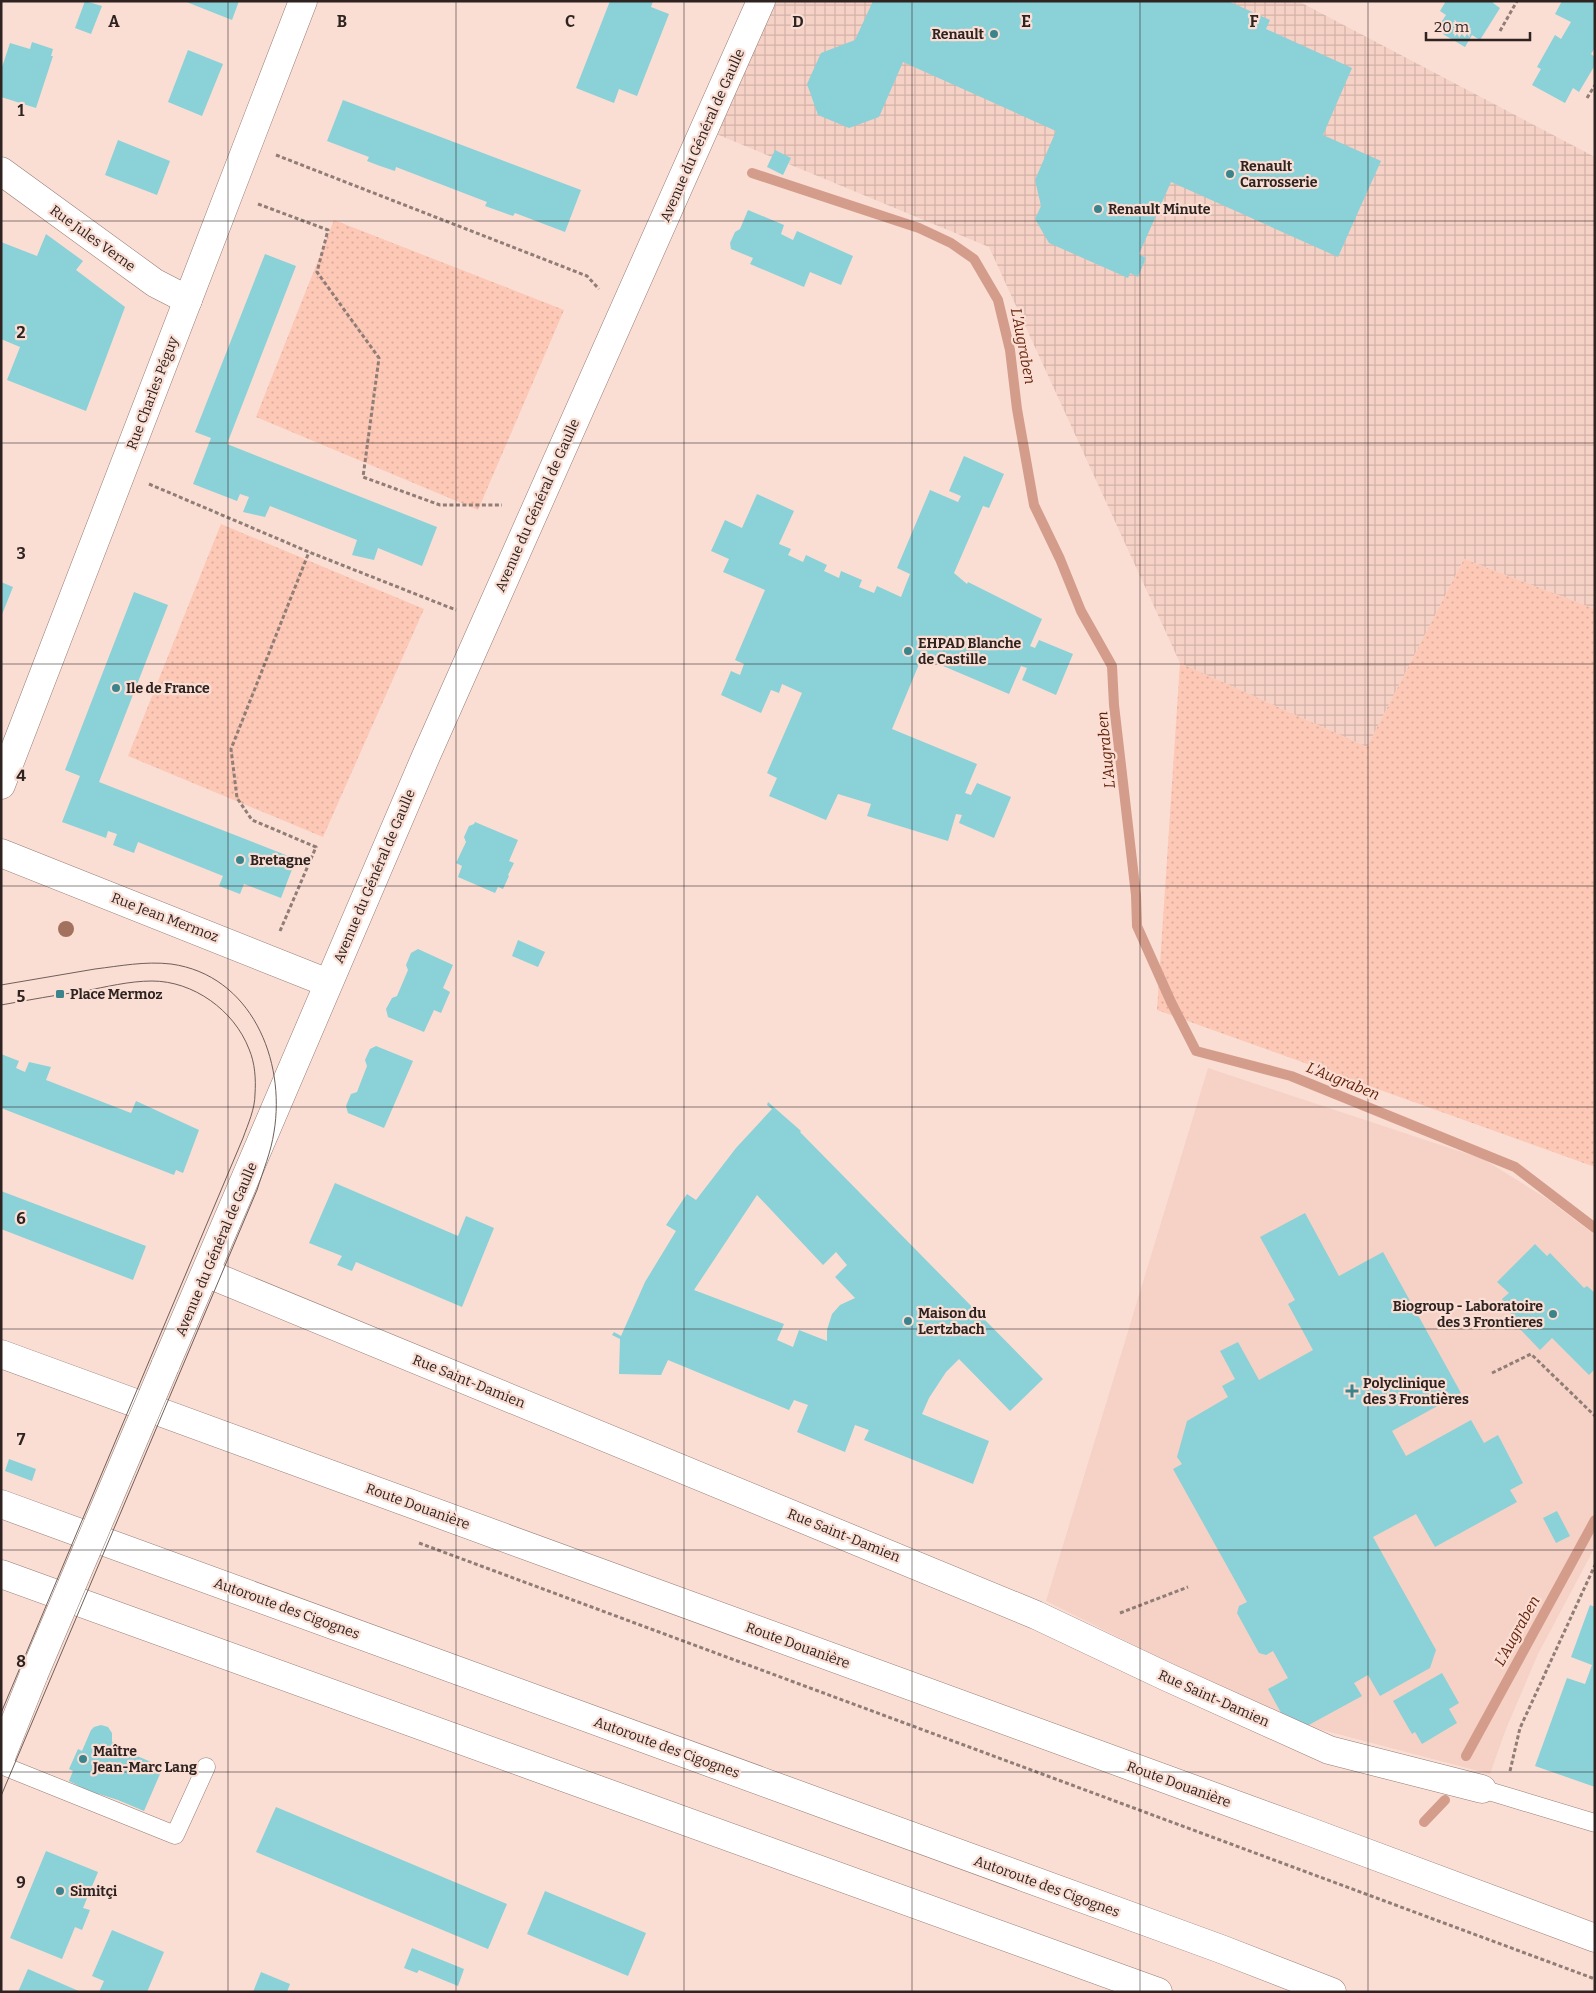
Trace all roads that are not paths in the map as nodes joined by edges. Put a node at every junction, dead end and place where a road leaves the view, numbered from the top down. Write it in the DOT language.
graph roads {
  1 [pos="303,1"];
  2 [pos="761,1"];
  3 [pos="1,171"];
  4 [pos="188,300"];
  5 [pos="1,785"];
  6 [pos="1,853"];
  7 [pos="328,982"];
  8 [pos="206,1273"];
  9 [pos="1,1354"];
  10 [pos="1,1504"];
  11 [pos="1,1574"];
  12 [pos="1,1757"];
  13 [pos="1,1765"];
  14 [pos="206,1767"];
  15 [pos="1493,1793"];
  16 [pos="1595,1823"];
  17 [pos="1595,1938"];
  18 [pos="1158,1992"];
  19 [pos="1332,1992"];
  1 -- 4 [label="main road, Rue Charles Péguy"];
  2 -- 7 [label="main road, Avenue du Général de Gaulle"];
  3 -- 4 [label="main road, Rue Jules Verne"];
  4 -- 5 [label="main road, Rue Charles Péguy"];
  6 -- 7 [label="main road, Rue Jean Mermoz"];
  7 -- 8 [label="main road, Avenue du Général de Gaulle"];
  8 -- 12 [label="main road, Avenue du Général de Gaulle, bridge"];
  8 -- 15 [label="main road, Rue Saint-Damien"];
  9 -- 17 [label="main road, Route Douanière"];
  10 -- 19 [label="main road, Autoroute des Cigognes"];
  11 -- 18 [label="main road"];
  13 -- 14 [label="lane"];
  15 -- 16 [label="lane"];
}
